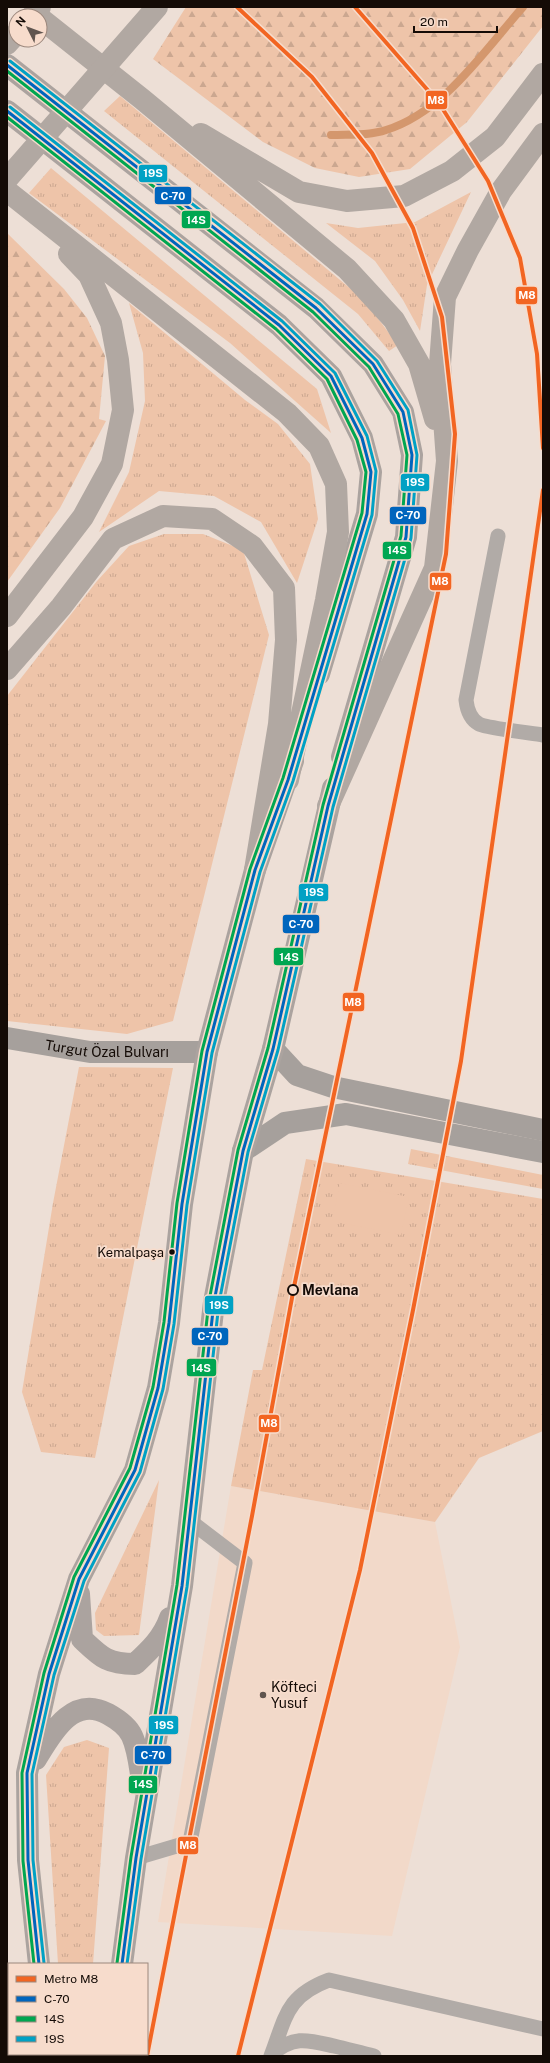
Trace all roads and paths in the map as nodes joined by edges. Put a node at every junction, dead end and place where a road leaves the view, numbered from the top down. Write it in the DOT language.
graph roads {
  1 [pos="158,7"];
  2 [pos="48,24"];
  3 [pos="7,65"];
  4 [pos="543,74"];
  5 [pos="142,99"];
  6 [pos="7,111"];
  7 [pos="543,134"];
  8 [pos="9,189"];
  9 [pos="498,536"];
  10 [pos="435,568"];
  11 [pos="7,616"];
  12 [pos="7,669"];
  13 [pos="543,735"];
  14 [pos="288,780"];
  15 [pos="328,806"];
  16 [pos="255,870"];
  17 [pos="7,1038"];
  18 [pos="273,1049"];
  19 [pos="207,1052"];
  20 [pos="543,1130"];
  21 [pos="243,1151"];
  22 [pos="543,1152"];
  23 [pos="190,1522"];
  24 [pos="79,1579"];
  25 [pos="182,1586"];
  26 [pos="27,1773"];
  27 [pos="146,1798"];
  28 [pos="136,1858"];
  29 [pos="39,1963"];
  30 [pos="122,1963"];
  31 [pos="543,2029"];
  32 [pos="272,2055"];
  33 [pos="374,2056"];
  1 -- 8 [label="highway, bridge"];
  2 -- 5 [label="highway"];
  3 -- 15 [label="main road"];
  4 -- 5 [label="highway"];
  5 -- 10 [label="highway"];
  6 -- 14 [label="main road"];
  7 -- 10 [label="highway"];
  8 -- 11 [label="highway"];
  8 -- 14 [label="highway"];
  9 -- 13 [label="lane"];
  10 -- 15 [label="highway"];
  12 -- 16 [label="highway"];
  14 -- 16 [label="main road"];
  15 -- 18 [label="main road"];
  16 -- 19 [label="main road"];
  17 -- 19 [label="main road, Turgut Özal Bulvarı"];
  18 -- 20 [label="main road"];
  18 -- 21 [label="main road"];
  19 -- 24 [label="main road"];
  21 -- 22 [label="main road"];
  21 -- 23 [label="main road"];
  23 -- 25 [label="main road"];
  23 -- 28 [label="lane"];
  24 -- 25 [label="main road"];
  24 -- 26 [label="main road"];
  25 -- 27 [label="main road"];
  26 -- 27 [label="main road"];
  26 -- 29 [label="main road"];
  27 -- 28 [label="main road"];
  28 -- 30 [label="main road"];
  31 -- 32 [label="lane"];
  32 -- 33 [label="lane"];
}
